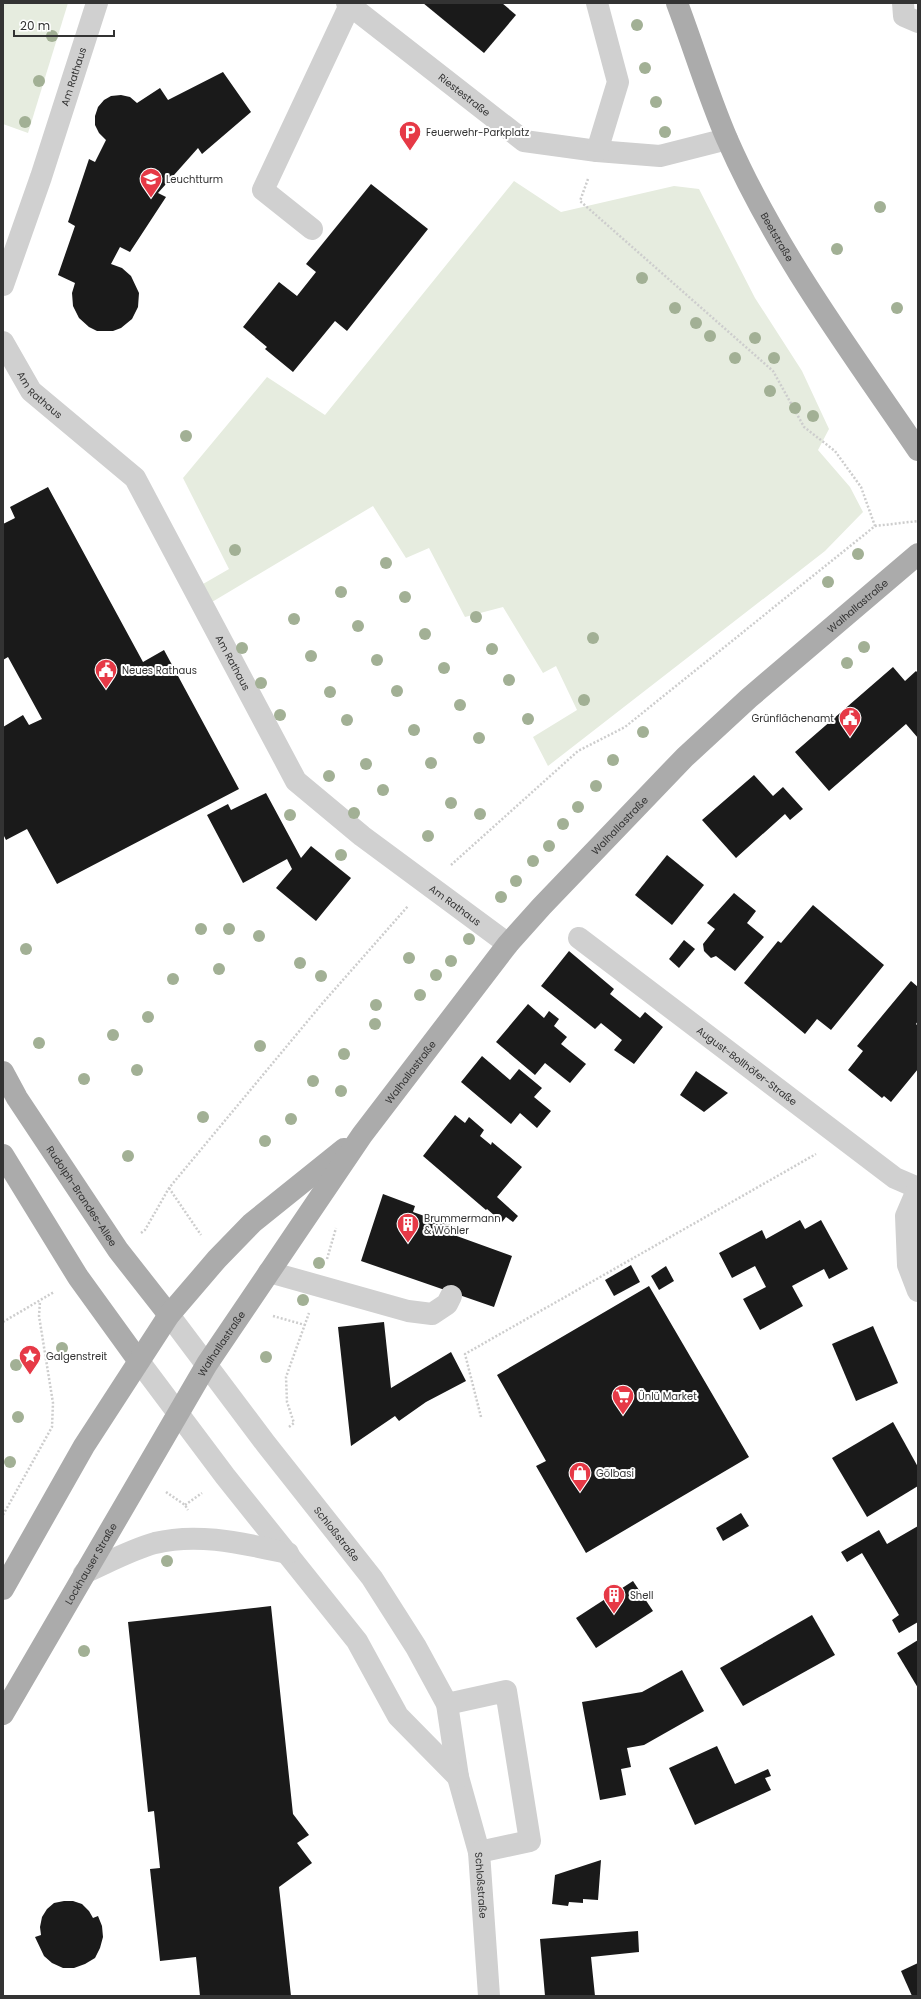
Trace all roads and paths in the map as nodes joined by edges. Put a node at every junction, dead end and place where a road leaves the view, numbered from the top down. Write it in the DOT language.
graph roads {
  1 [pos="97,3"];
  2 [pos="597,3"];
  3 [pos="678,3"];
  4 [pos="903,3"];
  5 [pos="348,4"];
  6 [pos="918,22"];
  7 [pos="727,139"];
  8 [pos="597,151"];
  9 [pos="312,230"];
  10 [pos="3,286"];
  11 [pos="3,342"];
  12 [pos="918,450"];
  13 [pos="918,521"];
  14 [pos="918,554"];
  15 [pos="579,938"];
  16 [pos="508,944"];
  17 [pos="3,1072"];
  18 [pos="362,1135"];
  19 [pos="844,1139"];
  20 [pos="3,1155"];
  21 [pos="918,1188"];
  22 [pos="336,1226"];
  23 [pos="269,1272"];
  24 [pos="320,1286"];
  25 [pos="918,1291"];
  26 [pos="451,1296"];
  27 [pos="169,1315"];
  28 [pos="3,1322"];
  29 [pos="138,1360"];
  30 [pos="207,1364"];
  31 [pos="177,1414"];
  32 [pos="481,1417"];
  33 [pos="266,1444"];
  34 [pos="225,1476"];
  35 [pos="185,1505"];
  36 [pos="3,1515"];
  37 [pos="288,1553"];
  38 [pos="84,1573"];
  39 [pos="3,1589"];
  40 [pos="447,1704"];
  41 [pos="3,1714"];
  42 [pos="458,1777"];
  43 [pos="479,1852"];
  44 [pos="489,1996"];
  1 -- 10 [label="street, Am Rathaus"];
  2 -- 8 [label="street"];
  3 -- 7 [label="main road, Beetstraße"];
  4 -- 6 [label="street"];
  5 -- 8 [label="street, Riestestraße"];
  5 -- 9 [label="street"];
  7 -- 8 [label="street, Riestestraße"];
  7 -- 12 [label="main road, Beetstraße"];
  8 -- 13 [label="path"];
  11 -- 16 [label="street, Am Rathaus"];
  14 -- 16 [label="main road, Walhallastraße"];
  15 -- 19 [label="street, August-Bollhöfer-Straße"];
  16 -- 18 [label="main road, Walhallastraße"];
  17 -- 27 [label="main road, Rudolph-Brandes-Allee"];
  18 -- 23 [label="main road, Walhallastraße"];
  18 -- 27 [label="main road, Walhallastraße"];
  19 -- 21 [label="street, August-Bollhöfer-Straße"];
  19 -- 32 [label="path"];
  20 -- 29 [label="main road"];
  21 -- 25 [label="street"];
  22 -- 24 [label="path"];
  23 -- 24 [label="street"];
  23 -- 30 [label="main road, Walhallastraße"];
  24 -- 26 [label="street"];
  24 -- 33 [label="path"];
  27 -- 29 [label="main road, Walhallastraße"];
  27 -- 30 [label="street, Schloßstraße"];
  28 -- 36 [label="path"];
  29 -- 31 [label="street, Schloßstraße"];
  29 -- 39 [label="main road"];
  30 -- 31 [label="main road, Walhallastraße"];
  30 -- 33 [label="street, Schloßstraße"];
  31 -- 34 [label="street, Schloßstraße"];
  31 -- 38 [label="main road, Lockhauser Straße"];
  33 -- 40 [label="street, Schloßstraße"];
  34 -- 35 [label="path"];
  34 -- 37 [label="street, Schloßstraße"];
  37 -- 38 [label="street"];
  37 -- 42 [label="street, Schloßstraße"];
  38 -- 41 [label="main road, Lockhauser Straße"];
  40 -- 42 [label="street, Schloßstraße"];
  40 -- 43 [label="street"];
  42 -- 43 [label="street, Schloßstraße"];
  43 -- 44 [label="street, Schloßstraße"];
}
